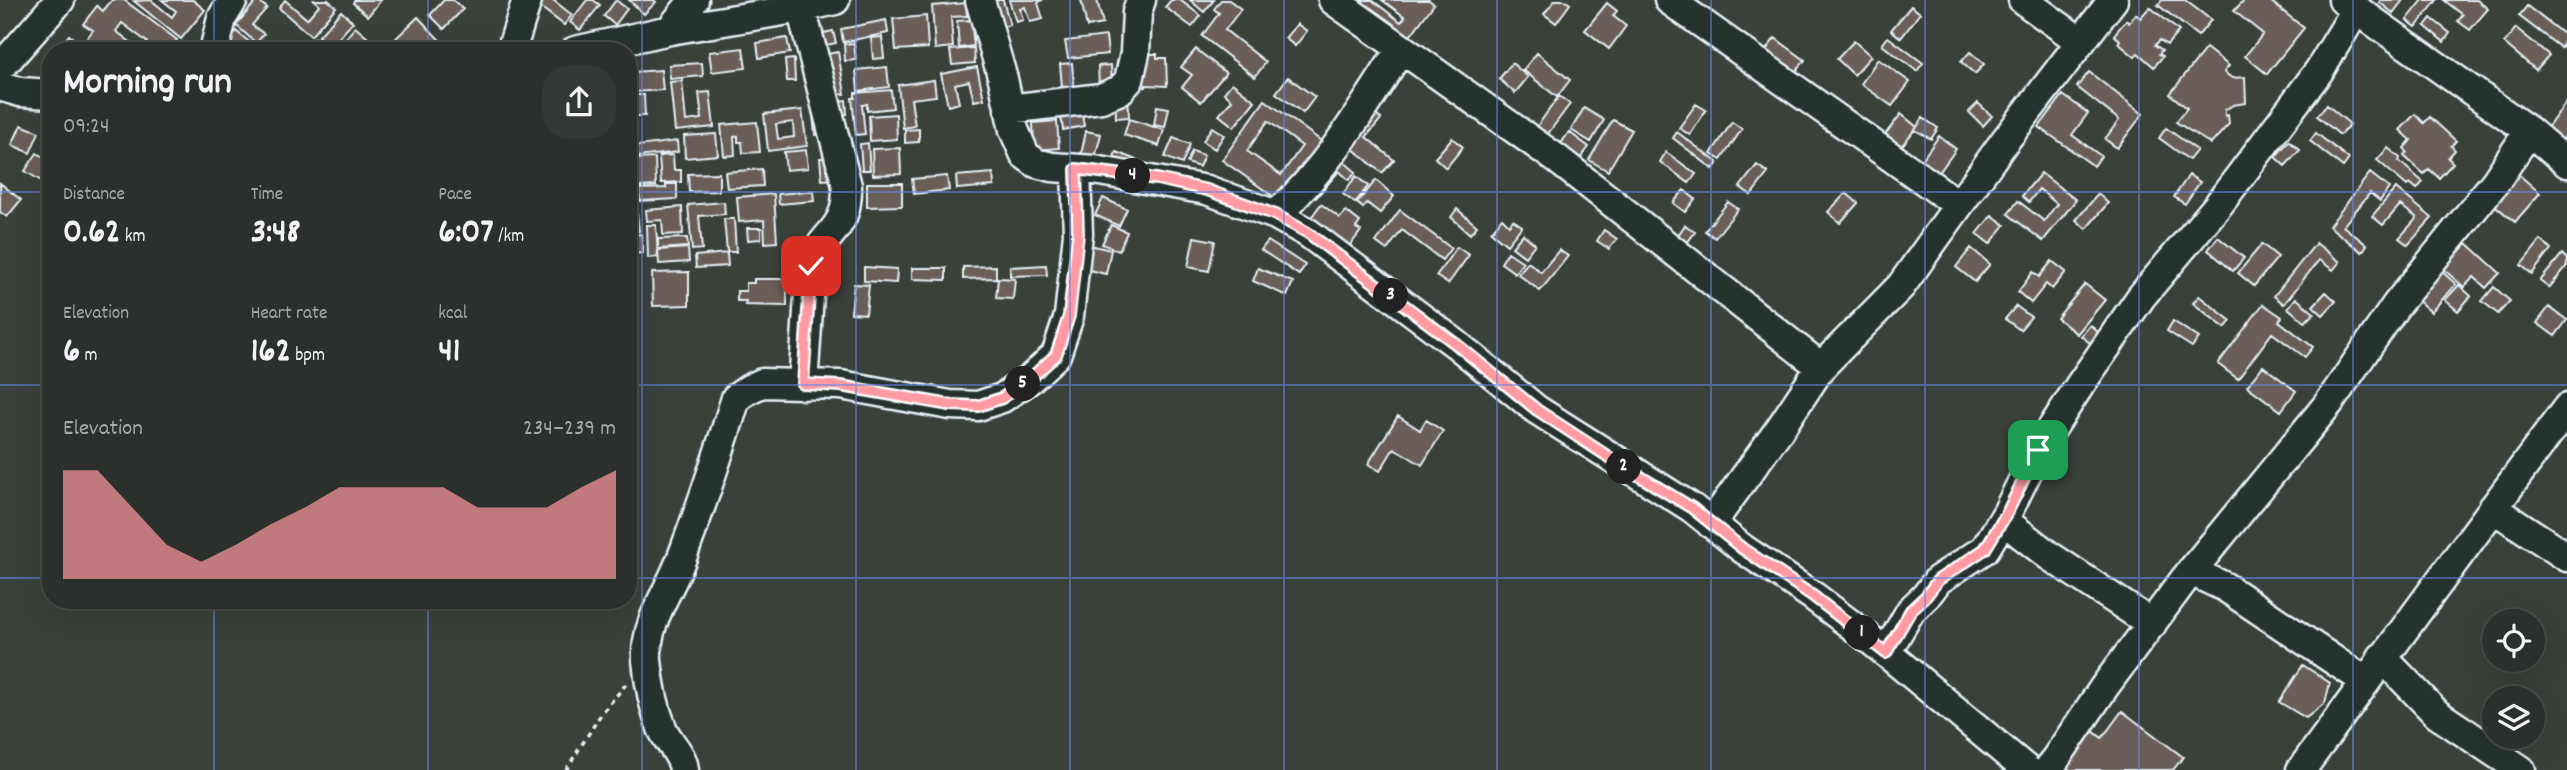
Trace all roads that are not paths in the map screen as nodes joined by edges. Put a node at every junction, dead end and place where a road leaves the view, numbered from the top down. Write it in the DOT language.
graph roads {
  1 [pos="60,0"];
  2 [pos="233,0"];
  3 [pos="527,0"];
  4 [pos="694,0"];
  5 [pos="835,0"];
  6 [pos="980,0"];
  7 [pos="1141,0"];
  8 [pos="1333,0"];
  9 [pos="1669,0"];
  10 [pos="2024,0"];
  11 [pos="2113,0"];
  12 [pos="2349,5"];
  13 [pos="793,7"];
  14 [pos="670,30"];
  15 [pos="216,42"];
  16 [pos="514,42"];
  17 [pos="616,42"];
  18 [pos="2081,42"];
  19 [pos="1401,49"];
  20 [pos="0,68"];
  21 [pos="0,86"];
  22 [pos="42,93"];
  23 [pos="1009,109"];
  24 [pos="2529,131"];
  25 [pos="2567,163"];
  26 [pos="1076,169"];
  27 [pos="1959,205"];
  28 [pos="1276,215"];
  29 [pos="1821,367"];
  30 [pos="803,384"];
  31 [pos="2567,408"];
  32 [pos="2493,508"];
  33 [pos="2003,520"];
  34 [pos="1712,524"];
  35 [pos="2567,557"];
  36 [pos="2191,571"];
  37 [pos="2152,624"];
  38 [pos="1886,653"];
  39 [pos="2382,657"];
  40 [pos="2365,681"];
  41 [pos="684,770"];
  42 [pos="2027,770"];
  43 [pos="2048,770"];
  44 [pos="2301,770"];
  45 [pos="2521,770"];
  1 -- 20 [label="street"];
  2 -- 15 [label="street"];
  3 -- 16 [label="street"];
  4 -- 14 [label="street"];
  5 -- 13 [label="street"];
  6 -- 23 [label="street"];
  7 -- 23 [label="street"];
  8 -- 19 [label="street"];
  9 -- 27 [label="street"];
  10 -- 18 [label="street"];
  11 -- 18 [label="street"];
  12 -- 24 [label="street"];
  12 -- 33 [label="street"];
  13 -- 14 [label="street"];
  13 -- 30 [label="street"];
  14 -- 17 [label="street"];
  18 -- 27 [label="street"];
  19 -- 28 [label="street"];
  19 -- 29 [label="street"];
  21 -- 22 [label="street"];
  23 -- 26 [label="street"];
  24 -- 25 [label="street"];
  24 -- 36 [label="street"];
  26 -- 28 [label="street"];
  26 -- 30 [label="street"];
  27 -- 29 [label="street"];
  28 -- 34 [label="street"];
  29 -- 34 [label="street"];
  30 -- 41 [label="street"];
  31 -- 32 [label="street"];
  32 -- 35 [label="street"];
  32 -- 39 [label="street"];
  33 -- 37 [label="street"];
  33 -- 38 [label="street"];
  34 -- 38 [label="street"];
  36 -- 37 [label="street"];
  36 -- 40 [label="street"];
  37 -- 43 [label="street"];
  38 -- 42 [label="street"];
  39 -- 40 [label="street"];
  39 -- 45 [label="street"];
  40 -- 44 [label="street"];
}
